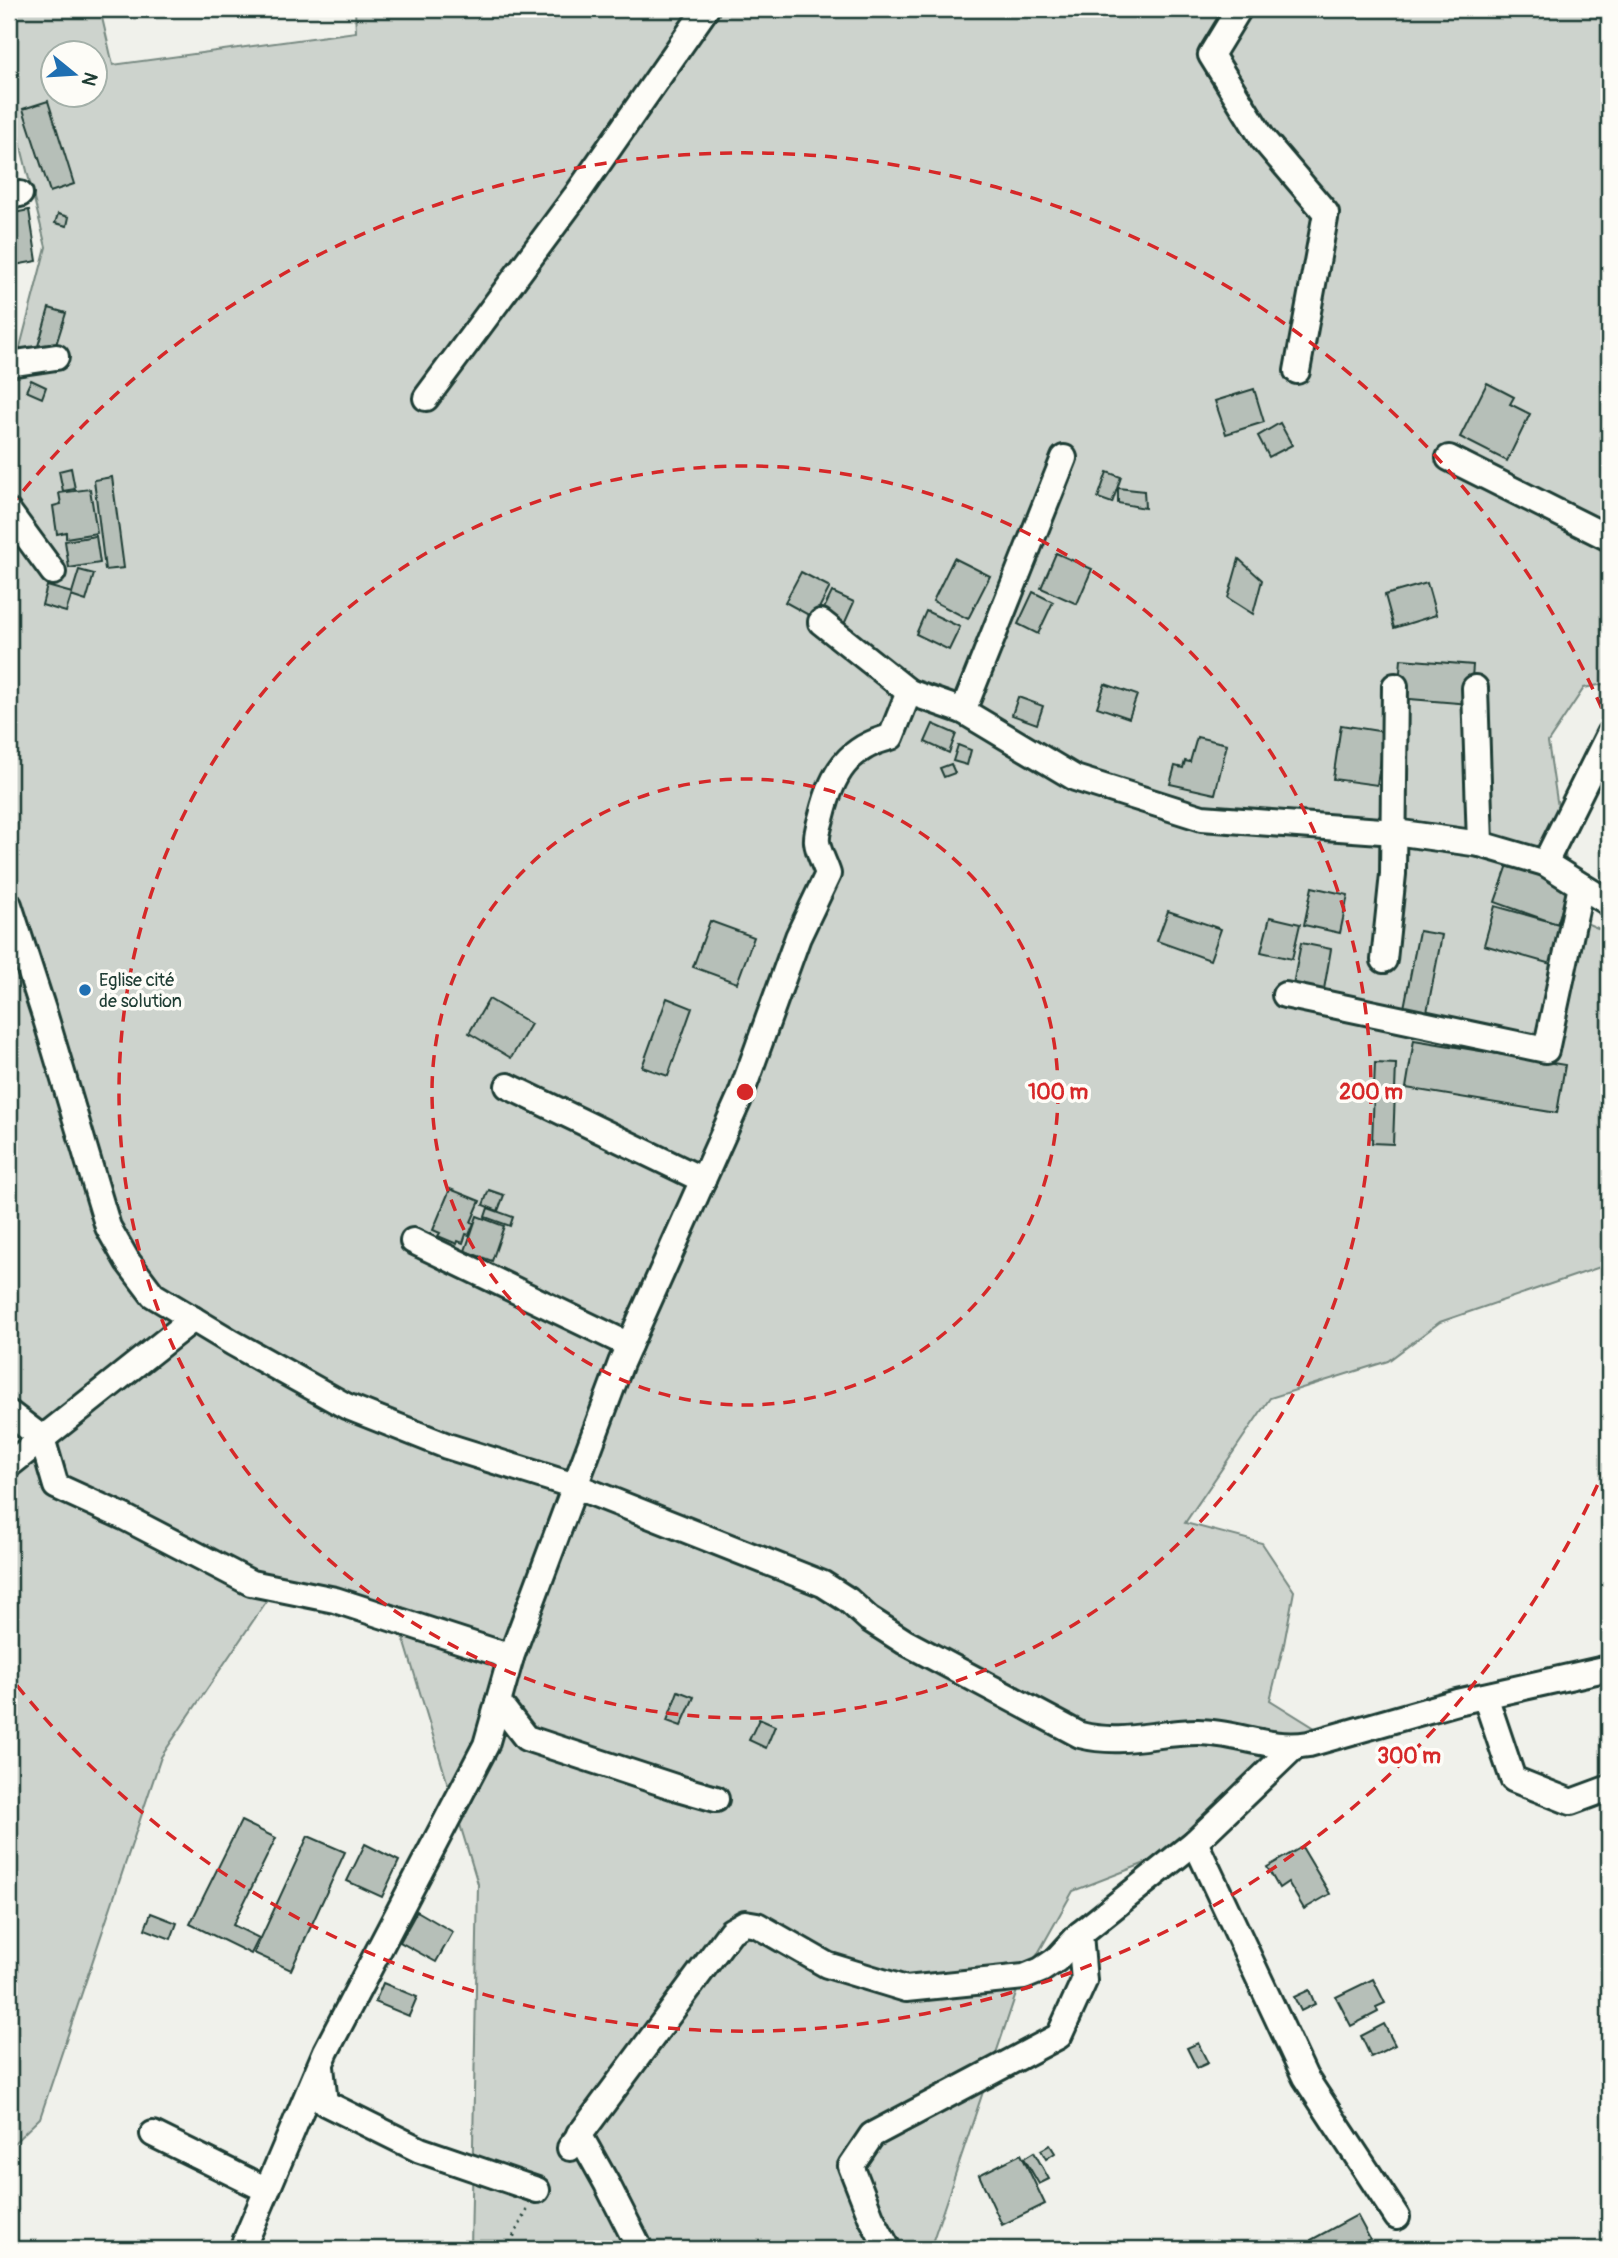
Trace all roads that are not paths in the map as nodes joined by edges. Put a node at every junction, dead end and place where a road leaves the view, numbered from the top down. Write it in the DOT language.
graph roads {
  1 [pos="706,9"];
  2 [pos="1239,9"];
  3 [pos="56,357"];
  4 [pos="9,364"];
  5 [pos="1297,371"];
  6 [pos="426,398"];
  7 [pos="1064,458"];
  8 [pos="1449,458"];
  9 [pos="9,512"];
  10 [pos="1609,538"];
  11 [pos="53,572"];
  12 [pos="821,622"];
  13 [pos="1395,686"];
  14 [pos="1475,688"];
  15 [pos="909,692"];
  16 [pos="963,711"];
  17 [pos="1609,734"];
  18 [pos="1395,832"];
  19 [pos="1480,844"];
  20 [pos="1545,863"];
  21 [pos="1581,886"];
  22 [pos="1609,904"];
  23 [pos="9,905"];
  24 [pos="1384,960"];
  25 [pos="1284,995"];
  26 [pos="509,1086"];
  27 [pos="703,1180"];
  28 [pos="413,1241"];
  29 [pos="192,1319"];
  30 [pos="629,1345"];
  31 [pos="9,1413"];
  32 [pos="42,1438"];
  33 [pos="9,1465"];
  34 [pos="575,1486"];
  35 [pos="511,1657"];
  36 [pos="1609,1668"];
  37 [pos="1485,1696"];
  38 [pos="498,1702"];
  39 [pos="1294,1747"];
  40 [pos="1609,1788"];
  41 [pos="716,1799"];
  42 [pos="1195,1842"];
  43 [pos="1080,1934"];
  44 [pos="321,2064"];
  45 [pos="152,2134"];
  46 [pos="267,2190"];
  47 [pos="537,2190"];
  48 [pos="1397,2217"];
  49 [pos="242,2249"];
  50 [pos="640,2249"];
  51 [pos="888,2249"];
  1 -- 6 [label="street"];
  2 -- 5 [label="street"];
  3 -- 4 [label="street"];
  7 -- 16 [label="street"];
  8 -- 10 [label="street"];
  9 -- 11 [label="street"];
  12 -- 15 [label="street"];
  13 -- 18 [label="street"];
  14 -- 19 [label="street"];
  15 -- 16 [label="street"];
  15 -- 27 [label="street"];
  16 -- 18 [label="street"];
  17 -- 20 [label="street"];
  18 -- 19 [label="street"];
  18 -- 24 [label="street"];
  19 -- 20 [label="street"];
  20 -- 21 [label="street"];
  21 -- 22 [label="street"];
  21 -- 25 [label="street"];
  23 -- 29 [label="street"];
  26 -- 27 [label="street"];
  27 -- 30 [label="street"];
  28 -- 30 [label="street"];
  29 -- 32 [label="street"];
  29 -- 34 [label="street"];
  30 -- 34 [label="street"];
  31 -- 32 [label="street"];
  32 -- 33 [label="street"];
  32 -- 35 [label="street"];
  34 -- 35 [label="street"];
  34 -- 39 [label="street"];
  35 -- 38 [label="street"];
  36 -- 37 [label="street"];
  37 -- 39 [label="street"];
  37 -- 40 [label="street"];
  38 -- 41 [label="street"];
  38 -- 44 [label="street"];
  39 -- 42 [label="street"];
  42 -- 43 [label="street"];
  42 -- 48 [label="street"];
  43 -- 50 [label="street"];
  43 -- 51 [label="street"];
  44 -- 46 [label="street"];
  44 -- 47 [label="street"];
  45 -- 46 [label="street"];
  46 -- 49 [label="street"];
}
